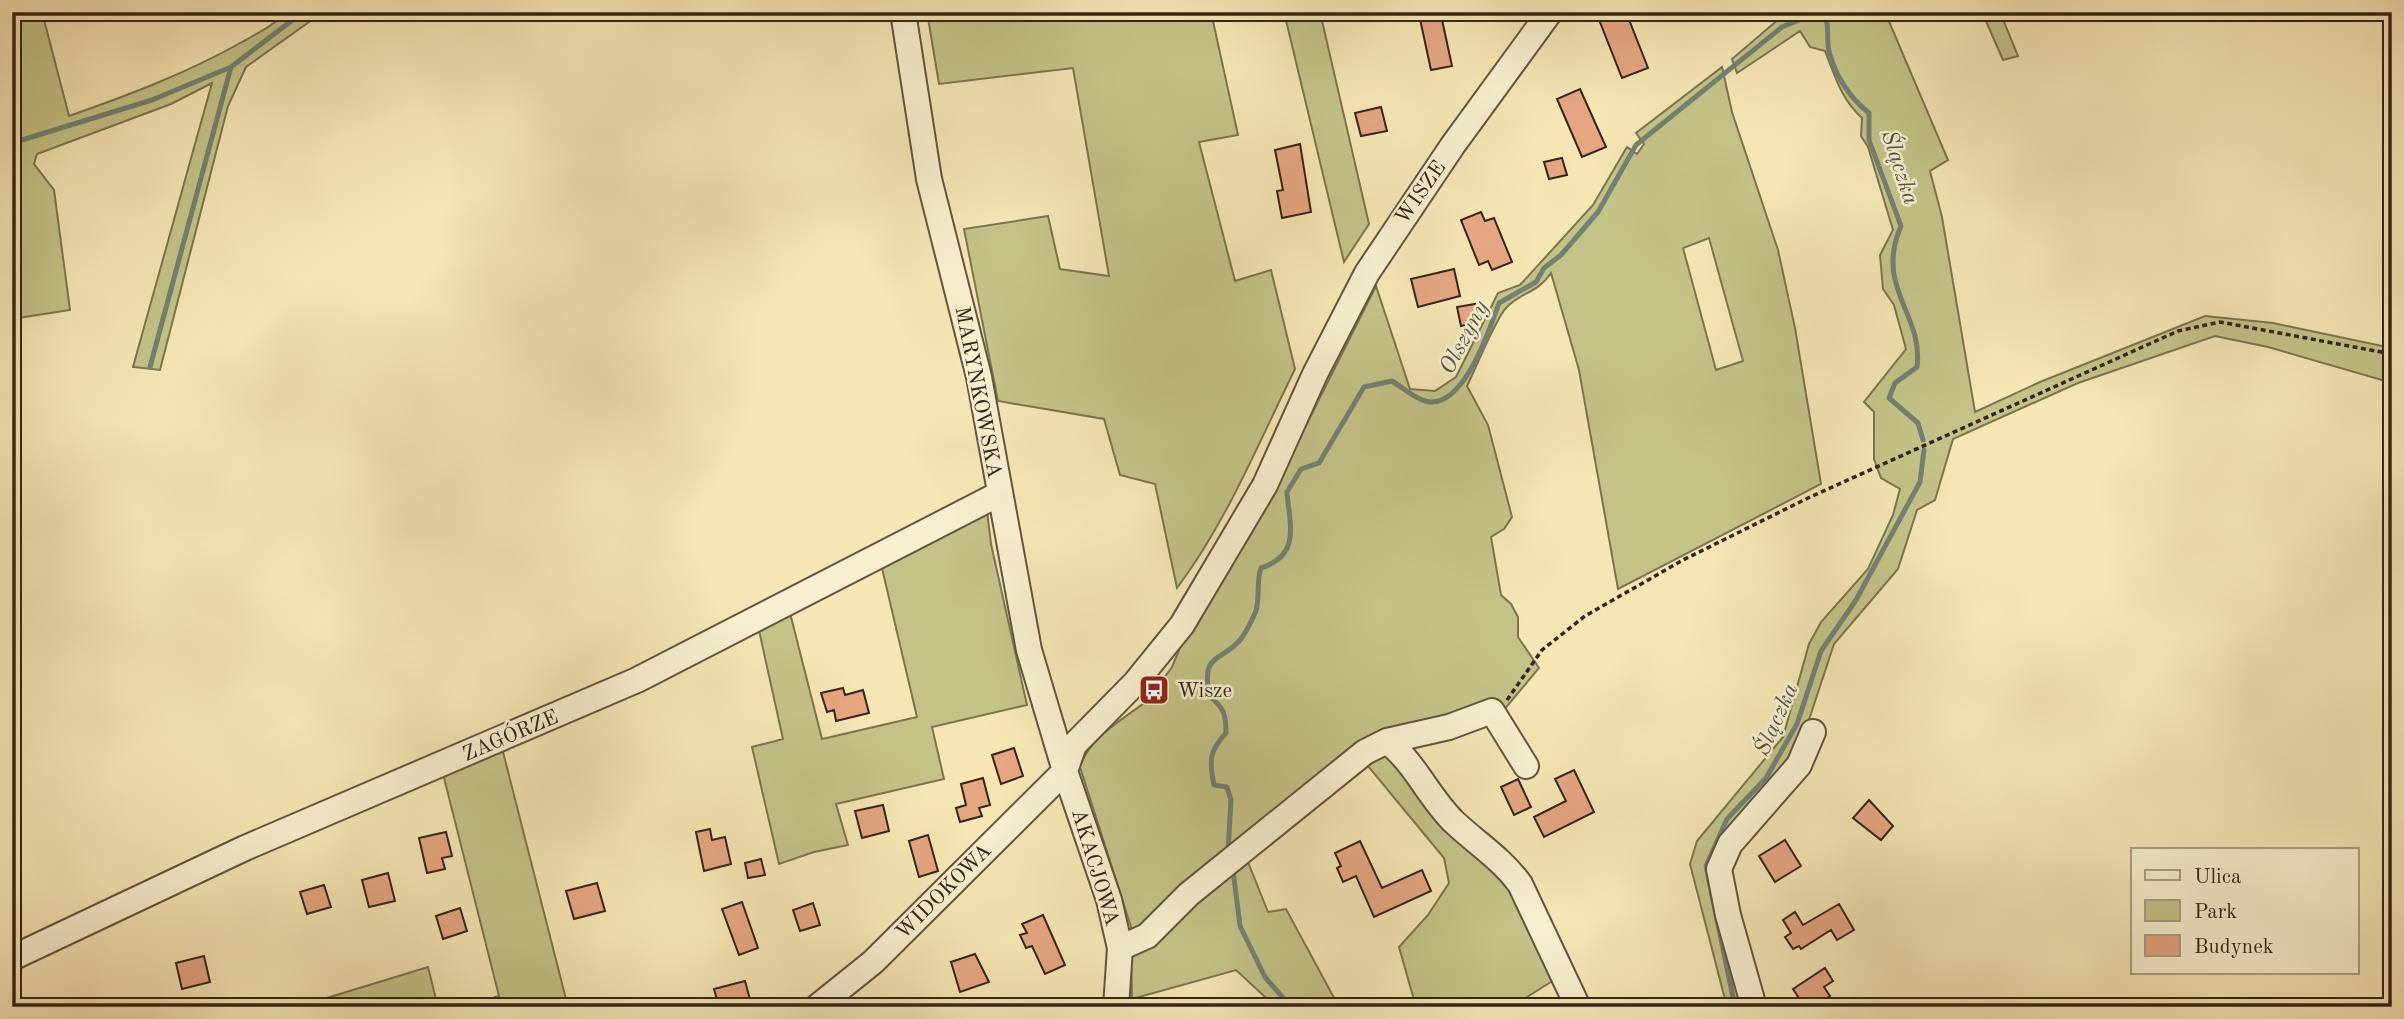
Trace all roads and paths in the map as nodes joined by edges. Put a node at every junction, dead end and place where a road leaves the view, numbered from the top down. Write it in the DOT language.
graph roads {
  1 [pos="903,12"];
  2 [pos="1550,12"];
  3 [pos="2392,354"];
  4 [pos="999,494"];
  5 [pos="1492,711"];
  6 [pos="1813,732"];
  7 [pos="1387,741"];
  8 [pos="1526,766"];
  9 [pos="1065,771"];
  10 [pos="1120,948"];
  11 [pos="12,958"];
  12 [pos="817,1007"];
  13 [pos="1116,1007"];
  14 [pos="1578,1007"];
  15 [pos="1755,1007"];
  1 -- 4 [label="street, MARYNKOWSKA"];
  2 -- 9 [label="street, WISZE"];
  3 -- 5 [label="path"];
  4 -- 9 [label="street, MARYNKOWSKA"];
  4 -- 11 [label="street, ZAGÓRZE"];
  5 -- 7 [label="street"];
  5 -- 8 [label="street"];
  6 -- 15 [label="street"];
  7 -- 10 [label="street"];
  7 -- 14 [label="street"];
  9 -- 10 [label="street, AKACJOWA"];
  9 -- 12 [label="street, WIDOKOWA"];
  10 -- 13 [label="street, AKACJOWA"];
}
